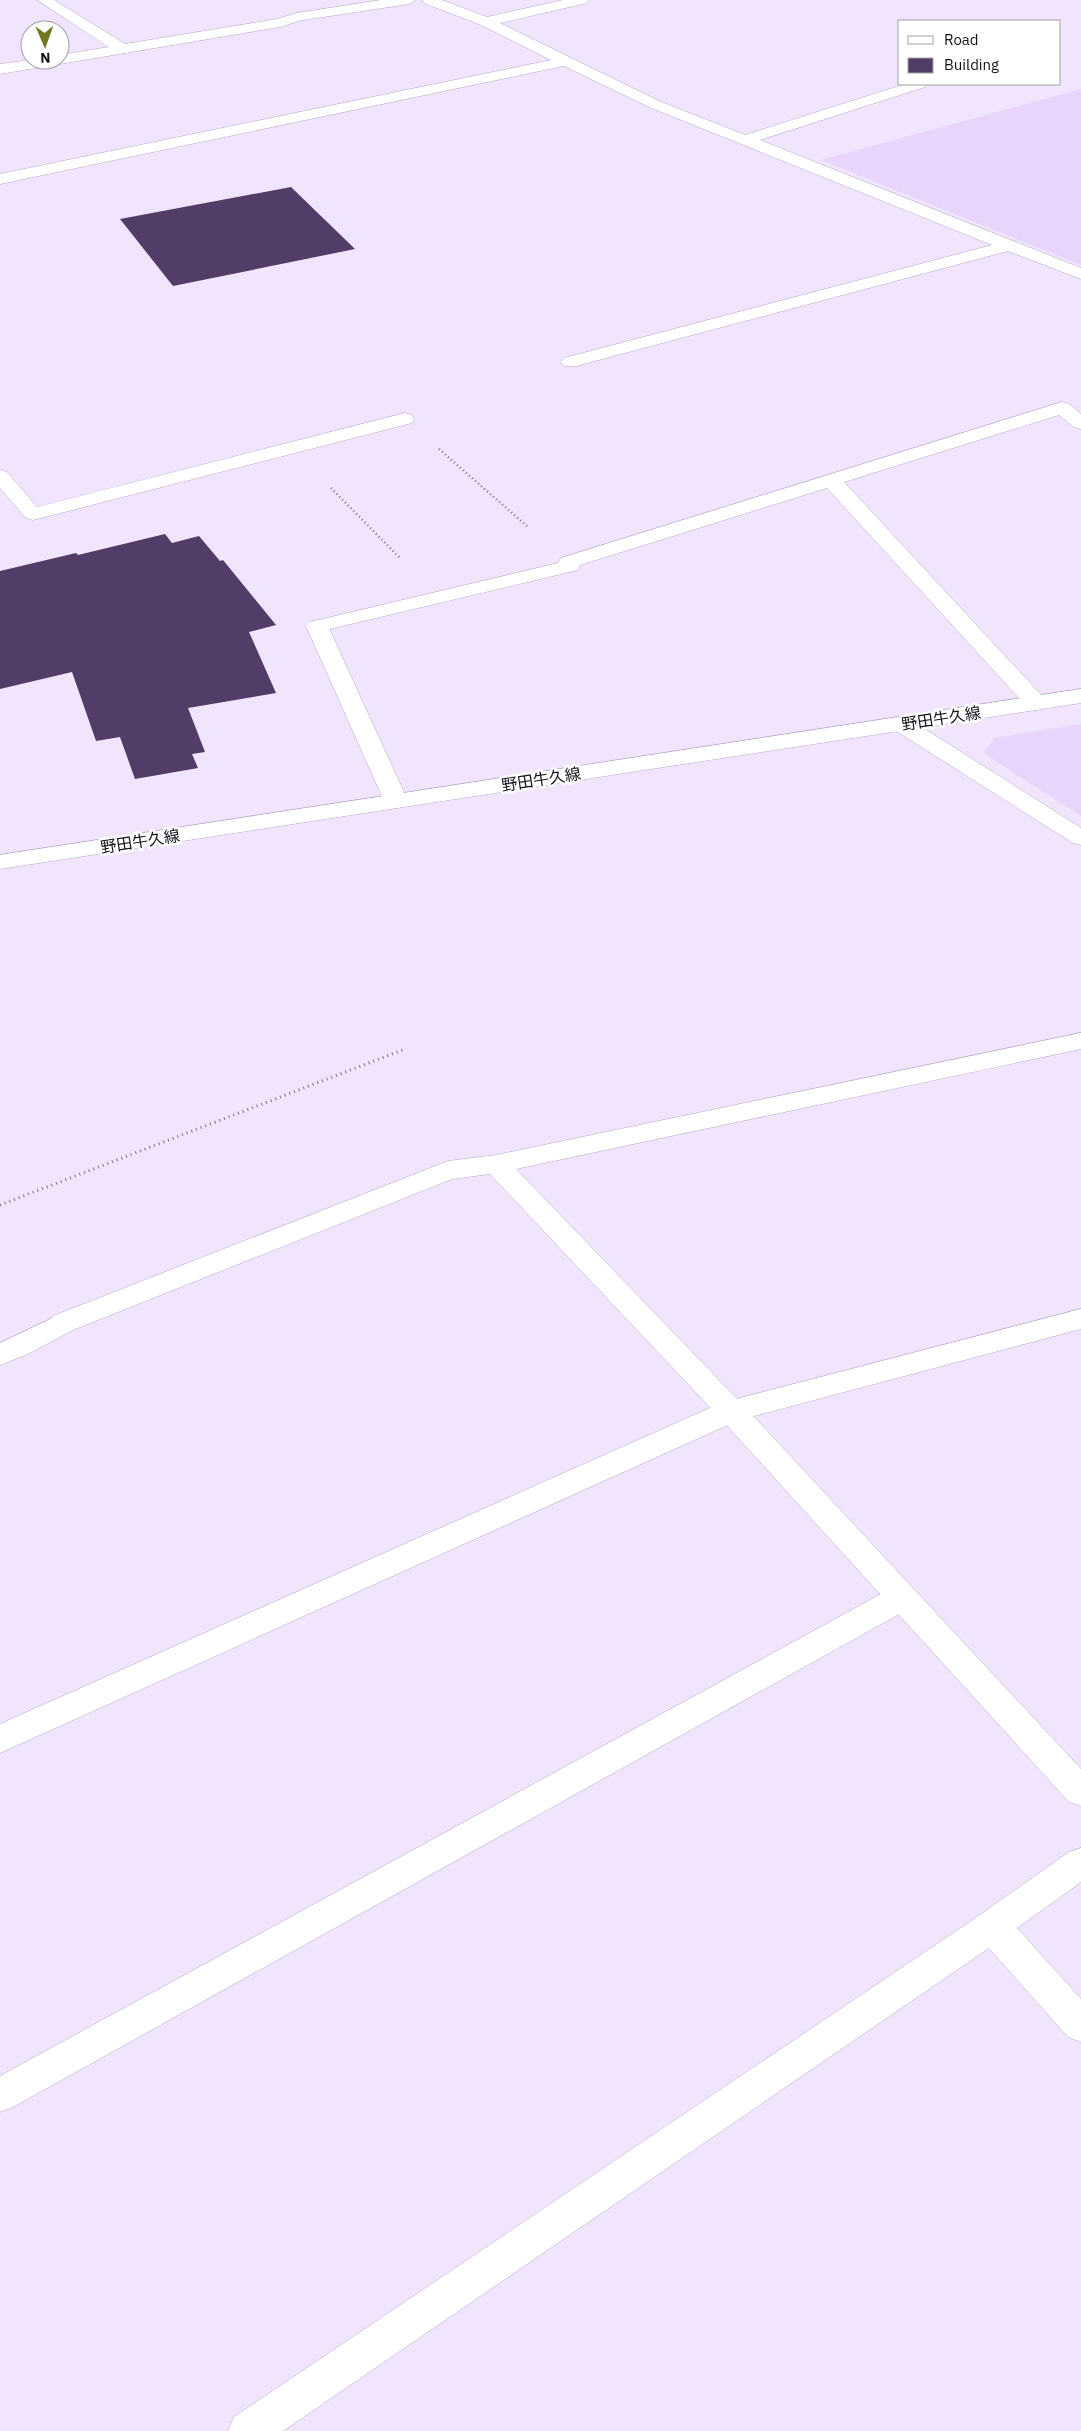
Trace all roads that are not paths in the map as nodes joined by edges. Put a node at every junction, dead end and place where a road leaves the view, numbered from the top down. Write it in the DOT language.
graph roads {
  1 [pos="44,0"];
  2 [pos="410,0"];
  3 [pos="429,0"];
  4 [pos="582,0"];
  5 [pos="486,22"];
  6 [pos="123,49"];
  7 [pos="70,57"];
  8 [pos="566,61"];
  9 [pos="20,66"];
  10 [pos="0,69"];
  11 [pos="917,85"];
  12 [pos="745,140"];
  13 [pos="0,179"];
  14 [pos="1010,245"];
  15 [pos="1081,274"];
  16 [pos="570,362"];
  17 [pos="405,419"];
  18 [pos="1081,423"];
  19 [pos="0,476"];
  20 [pos="831,480"];
  21 [pos="1081,696"];
  22 [pos="1036,703"];
  23 [pos="901,724"];
  24 [pos="396,801"];
  25 [pos="1081,838"];
  26 [pos="0,862"];
  27 [pos="1081,1041"];
  28 [pos="496,1164"];
  29 [pos="1081,1319"];
  30 [pos="0,1354"];
  31 [pos="731,1411"];
  32 [pos="901,1598"];
  33 [pos="0,1739"];
  34 [pos="1081,1792"];
  35 [pos="1081,1863"];
  36 [pos="992,1926"];
  37 [pos="1081,2025"];
  38 [pos="0,2095"];
  39 [pos="248,2431"];
  1 -- 6 [label="street"];
  2 -- 6 [label="street"];
  3 -- 5 [label="street"];
  4 -- 5 [label="street"];
  5 -- 8 [label="street"];
  6 -- 7 [label="street"];
  8 -- 12 [label="street"];
  8 -- 13 [label="street"];
  9 -- 10 [label="street"];
  11 -- 12 [label="street"];
  12 -- 14 [label="street"];
  14 -- 15 [label="street"];
  14 -- 16 [label="street"];
  17 -- 19 [label="street"];
  18 -- 20 [label="street"];
  20 -- 22 [label="street"];
  20 -- 24 [label="street"];
  21 -- 22 [label="street, 野田牛久線"];
  22 -- 23 [label="street, 野田牛久線"];
  23 -- 24 [label="street, 野田牛久線"];
  23 -- 25 [label="street"];
  24 -- 26 [label="street, 野田牛久線"];
  27 -- 28 [label="street"];
  28 -- 30 [label="street"];
  28 -- 31 [label="street"];
  29 -- 31 [label="street"];
  31 -- 32 [label="street"];
  31 -- 33 [label="street"];
  32 -- 34 [label="street"];
  32 -- 38 [label="street"];
  35 -- 36 [label="street"];
  36 -- 37 [label="street"];
  36 -- 39 [label="street"];
}
